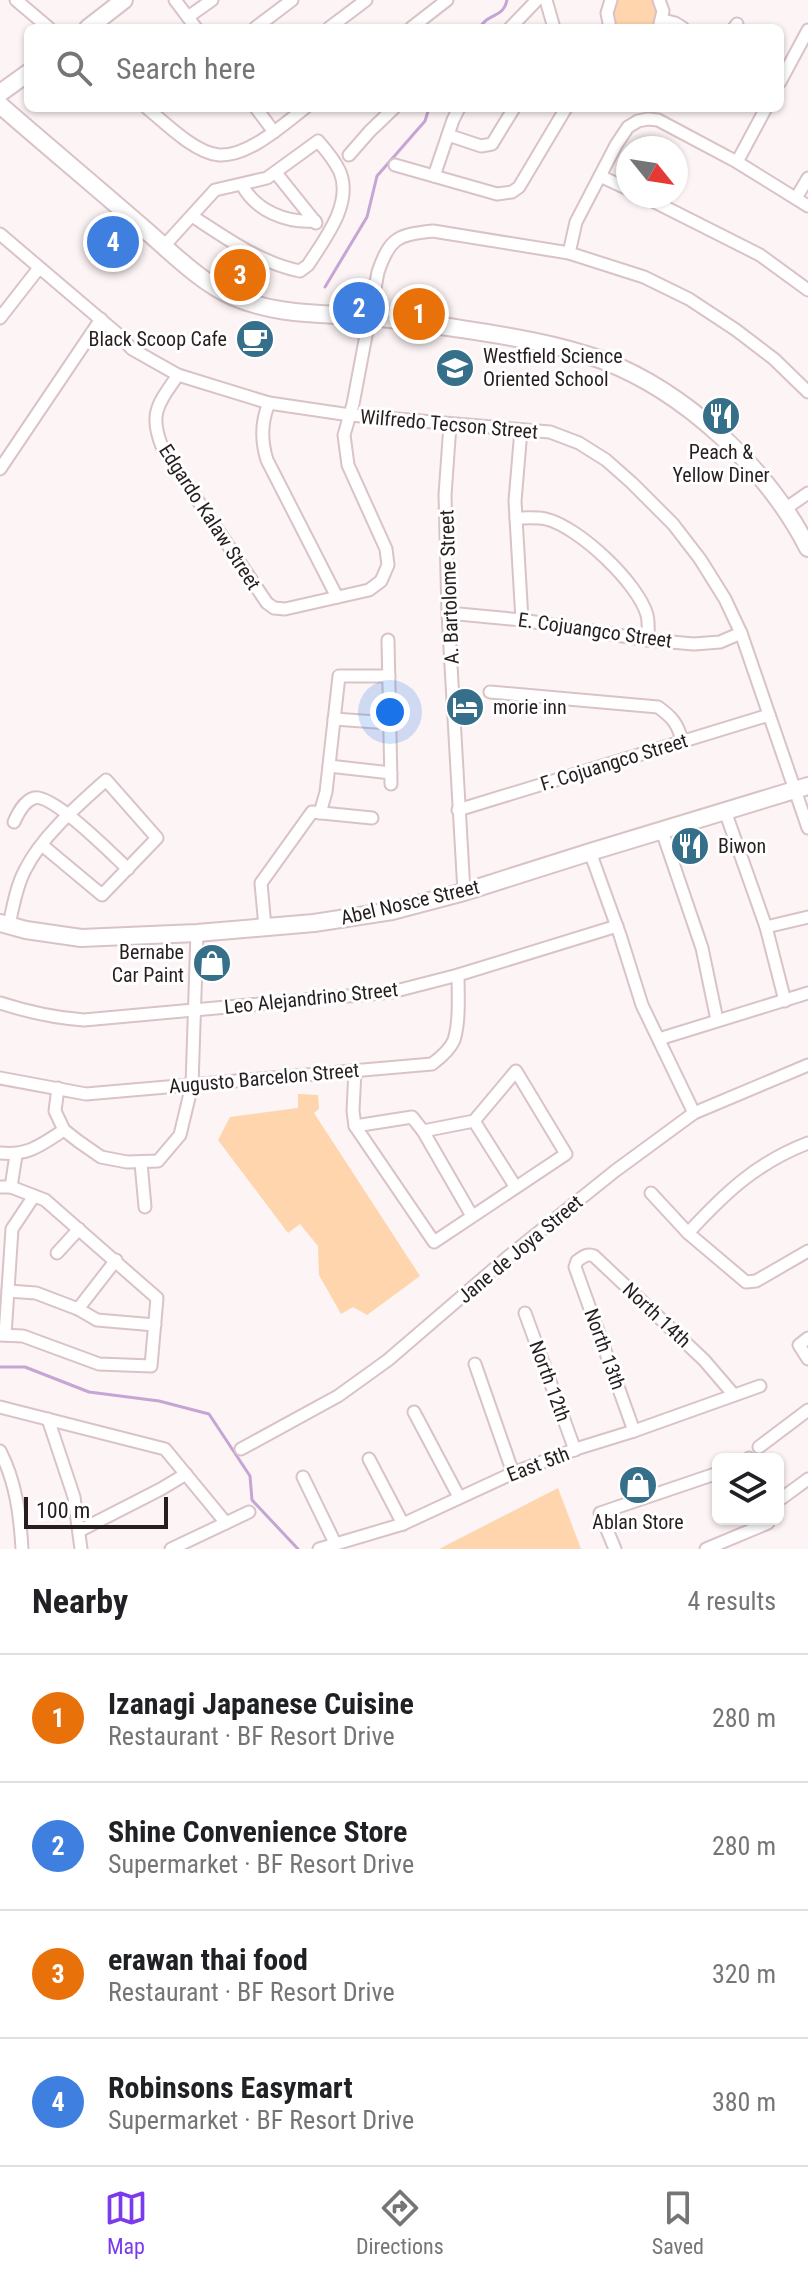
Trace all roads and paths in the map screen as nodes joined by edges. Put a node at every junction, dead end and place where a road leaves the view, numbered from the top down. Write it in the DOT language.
graph roads {
  1 [pos="16,0"];
  2 [pos="124,0"];
  3 [pos="175,0"];
  4 [pos="212,0"];
  5 [pos="292,0"];
  6 [pos="366,0"];
  7 [pos="447,0"];
  8 [pos="537,0"];
  9 [pos="546,0"];
  10 [pos="611,0"];
  11 [pos="659,0"];
  12 [pos="188,17"];
  13 [pos="44,24"];
  14 [pos="93,24"];
  15 [pos="193,24"];
  16 [pos="260,24"];
  17 [pos="334,24"];
  18 [pos="416,24"];
  19 [pos="514,24"];
  20 [pos="553,24"];
  21 [pos="609,24"];
  22 [pos="661,24"];
  23 [pos="808,30"];
  24 [pos="784,75"];
  25 [pos="24,76"];
  26 [pos="0,93"];
  27 [pos="0,105"];
  28 [pos="153,112"];
  29 [pos="259,112"];
  30 [pos="300,112"];
  31 [pos="390,112"];
  32 [pos="457,112"];
  33 [pos="512,112"];
  34 [pos="564,112"];
  35 [pos="764,112"];
  36 [pos="274,132"];
  37 [pos="448,135"];
  38 [pos="349,155"];
  39 [pos="737,162"];
  40 [pos="395,165"];
  41 [pos="276,173"];
  42 [pos="434,176"];
  43 [pos="600,176"];
  44 [pos="808,178"];
  45 [pos="616,183"];
  46 [pos="242,185"];
  47 [pos="796,198"];
  48 [pos="808,206"];
  49 [pos="667,208"];
  50 [pos="192,216"];
  51 [pos="315,221"];
  52 [pos="0,234"];
  53 [pos="326,236"];
  54 [pos="164,246"];
  55 [pos="569,253"];
  56 [pos="39,268"];
  57 [pos="808,290"];
  58 [pos="371,317"];
  59 [pos="0,318"];
  60 [pos="101,319"];
  61 [pos="178,375"];
  62 [pos="808,392"];
  63 [pos="269,403"];
  64 [pos="350,415"];
  65 [pos="450,425"];
  66 [pos="521,430"];
  67 [pos="0,469"];
  68 [pos="808,493"];
  69 [pos="785,509"];
  70 [pos="516,518"];
  71 [pos="808,548"];
  72 [pos="337,597"];
  73 [pos="448,613"];
  74 [pos="522,620"];
  75 [pos="741,633"];
  76 [pos="388,640"];
  77 [pos="648,640"];
  78 [pos="389,676"];
  79 [pos="490,692"];
  80 [pos="769,715"];
  81 [pos="334,719"];
  82 [pos="390,723"];
  83 [pos="682,741"];
  84 [pos="329,766"];
  85 [pos="802,788"];
  86 [pos="458,810"];
  87 [pos="725,811"];
  88 [pos="320,813"];
  89 [pos="68,814"];
  90 [pos="372,818"];
  91 [pos="14,822"];
  92 [pos="808,828"];
  93 [pos="662,831"];
  94 [pos="42,845"];
  95 [pos="590,852"];
  96 [pos="128,869"];
  97 [pos="464,892"];
  98 [pos="808,917"];
  99 [pos="4,924"];
  100 [pos="617,926"];
  101 [pos="265,927"];
  102 [pos="766,927"];
  103 [pos="197,933"];
  104 [pos="458,975"];
  105 [pos="808,993"];
  106 [pos="785,1001"];
  107 [pos="0,1003"];
  108 [pos="195,1010"];
  109 [pos="717,1020"];
  110 [pos="659,1039"];
  111 [pos="808,1065"];
  112 [pos="355,1070"];
  113 [pos="0,1078"];
  114 [pos="192,1085"];
  115 [pos="58,1088"];
  116 [pos="694,1113"];
  117 [pos="474,1121"];
  118 [pos="355,1126"];
  119 [pos="64,1130"];
  120 [pos="423,1131"];
  121 [pos="808,1143"];
  122 [pos="0,1153"];
  123 [pos="16,1155"];
  124 [pos="141,1163"];
  125 [pos="515,1186"];
  126 [pos="6,1187"];
  127 [pos="651,1193"];
  128 [pos="34,1196"];
  129 [pos="145,1207"];
  130 [pos="472,1216"];
  131 [pos="6,1229"];
  132 [pos="79,1229"];
  133 [pos="688,1233"];
  134 [pos="808,1251"];
  135 [pos="57,1253"];
  136 [pos="116,1260"];
  137 [pos="575,1267"];
  138 [pos="8,1291"];
  139 [pos="78,1309"];
  140 [pos="525,1313"];
  141 [pos="155,1325"];
  142 [pos="3,1335"];
  143 [pos="804,1341"];
  144 [pos="808,1359"];
  145 [pos="475,1364"];
  146 [pos="760,1386"];
  147 [pos="734,1395"];
  148 [pos="0,1407"];
  149 [pos="808,1410"];
  150 [pos="414,1412"];
  151 [pos="48,1419"];
  152 [pos="634,1431"];
  153 [pos="759,1447"];
  154 [pos="241,1449"];
  155 [pos="575,1450"];
  156 [pos="0,1451"];
  157 [pos="369,1459"];
  158 [pos="513,1473"];
  159 [pos="186,1474"];
  160 [pos="712,1475"];
  161 [pos="303,1477"];
  162 [pos="808,1479"];
  163 [pos="459,1497"];
  164 [pos="784,1497"];
  165 [pos="249,1512"];
  166 [pos="226,1523"];
  167 [pos="403,1524"];
  168 [pos="763,1525"];
  169 [pos="79,1531"];
  170 [pos="335,1543"];
  171 [pos="22,1549"];
  172 [pos="81,1549"];
  173 [pos="171,1549"];
  174 [pos="319,1549"];
  175 [pos="615,1549"];
  176 [pos="706,1549"];
  1 -- 13 [label="street"];
  2 -- 14 [label="main road"];
  3 -- 12 [label="street"];
  4 -- 12 [label="street"];
  5 -- 16 [label="street"];
  6 -- 17 [label="street"];
  7 -- 18 [label="street"];
  8 -- 19 [label="street"];
  9 -- 20 [label="street"];
  10 -- 21 [label="street"];
  11 -- 22 [label="street"];
  12 -- 15 [label="street"];
  23 -- 24 [label="street"];
  25 -- 26 [label="main road"];
  27 -- 54 [label="main road"];
  28 -- 36 [label="street"];
  29 -- 36 [label="street"];
  30 -- 36 [label="street"];
  31 -- 38 [label="street"];
  32 -- 37 [label="street"];
  33 -- 37 [label="street"];
  34 -- 42 [label="street"];
  35 -- 39 [label="street"];
  37 -- 42 [label="street"];
  39 -- 43 [label="street"];
  39 -- 47 [label="street"];
  40 -- 42 [label="street"];
  41 -- 46 [label="street"];
  41 -- 51 [label="street"];
  41 -- 53 [label="street"];
  43 -- 45 [label="street"];
  43 -- 55 [label="street"];
  44 -- 47 [label="street"];
  46 -- 50 [label="street"];
  46 -- 51 [label="street"];
  47 -- 48 [label="street"];
  49 -- 57 [label="street"];
  50 -- 53 [label="street"];
  50 -- 54 [label="street"];
  51 -- 53 [label="street"];
  52 -- 56 [label="street, Wilfredo Tecson Street"];
  54 -- 58 [label="main road"];
  55 -- 58 [label="street, Edgardo Kalaw Street"];
  55 -- 62 [label="street, Edgardo Kalaw Street"];
  56 -- 59 [label="street"];
  56 -- 60 [label="street, Wilfredo Tecson Street"];
  58 -- 64 [label="street, Edgardo Kalaw Street"];
  58 -- 69 [label="main road"];
  60 -- 61 [label="street, Wilfredo Tecson Street"];
  60 -- 67 [label="street"];
  61 -- 63 [label="street, Wilfredo Tecson Street"];
  61 -- 72 [label="street, Edgardo Kalaw Street"];
  63 -- 64 [label="street, Wilfredo Tecson Street"];
  63 -- 72 [label="street"];
  64 -- 65 [label="street, Wilfredo Tecson Street"];
  64 -- 72 [label="street, Edgardo Kalaw Street"];
  65 -- 66 [label="street, Wilfredo Tecson Street"];
  65 -- 73 [label="street, A. Bartolome Street"];
  66 -- 70 [label="street"];
  66 -- 75 [label="street, Wilfredo Tecson Street"];
  68 -- 69 [label="street"];
  69 -- 71 [label="main road"];
  70 -- 74 [label="street"];
  70 -- 77 [label="street"];
  73 -- 74 [label="street, E. Cojuangco Street"];
  73 -- 86 [label="street, A. Bartolome Street"];
  74 -- 77 [label="street, E. Cojuangco Street"];
  75 -- 77 [label="street, E. Cojuangco Street"];
  75 -- 80 [label="street, Wilfredo Tecson Street"];
  76 -- 78 [label="street"];
  78 -- 81 [label="street"];
  78 -- 82 [label="street"];
  79 -- 83 [label="street"];
  80 -- 83 [label="street, F. Cojuangco Street"];
  80 -- 85 [label="street, Wilfredo Tecson Street"];
  81 -- 82 [label="street"];
  81 -- 84 [label="street"];
  82 -- 84 [label="street"];
  83 -- 86 [label="street, F. Cojuangco Street"];
  84 -- 88 [label="street"];
  85 -- 87 [label="main road, Abel Nosce Street"];
  85 -- 92 [label="street"];
  86 -- 97 [label="street, A. Bartolome Street"];
  87 -- 93 [label="main road, Abel Nosce Street"];
  87 -- 102 [label="street"];
  88 -- 90 [label="street"];
  88 -- 101 [label="street"];
  89 -- 91 [label="street"];
  89 -- 94 [label="street"];
  89 -- 96 [label="street"];
  89 -- 96 [label="street"];
  93 -- 95 [label="main road, Abel Nosce Street"];
  93 -- 109 [label="street"];
  94 -- 96 [label="street"];
  94 -- 99 [label="street"];
  95 -- 97 [label="main road, Abel Nosce Street"];
  95 -- 100 [label="street"];
  97 -- 101 [label="main road, Abel Nosce Street"];
  98 -- 102 [label="street"];
  99 -- 103 [label="main road, Abel Nosce Street"];
  100 -- 104 [label="street, Leo Alejandrino Street"];
  100 -- 110 [label="street"];
  101 -- 103 [label="main road, Abel Nosce Street"];
  102 -- 106 [label="street"];
  103 -- 108 [label="street"];
  104 -- 108 [label="street, Leo Alejandrino Street"];
  104 -- 112 [label="street, Augusto Barcelon Street"];
  105 -- 106 [label="street"];
  106 -- 109 [label="street"];
  107 -- 108 [label="street, Leo Alejandrino Street"];
  108 -- 114 [label="street"];
  109 -- 110 [label="street"];
  110 -- 116 [label="street"];
  111 -- 116 [label="street, Jane de Joya Street"];
  112 -- 114 [label="street, Augusto Barcelon Street"];
  112 -- 118 [label="street"];
  113 -- 115 [label="street, Augusto Barcelon Street"];
  114 -- 115 [label="street, Augusto Barcelon Street"];
  114 -- 124 [label="street"];
  115 -- 119 [label="street"];
  116 -- 154 [label="street, Jane de Joya Street"];
  117 -- 120 [label="street"];
  117 -- 125 [label="street"];
  117 -- 125 [label="street"];
  118 -- 120 [label="street"];
  118 -- 130 [label="street"];
  119 -- 123 [label="street"];
  119 -- 124 [label="street"];
  120 -- 130 [label="street"];
  121 -- 133 [label="street"];
  122 -- 123 [label="street"];
  123 -- 126 [label="street"];
  124 -- 129 [label="street"];
  125 -- 130 [label="street"];
  126 -- 128 [label="street"];
  127 -- 133 [label="street"];
  128 -- 131 [label="street"];
  128 -- 132 [label="street"];
  131 -- 138 [label="street"];
  132 -- 135 [label="street"];
  132 -- 136 [label="street"];
  133 -- 134 [label="street"];
  136 -- 139 [label="street"];
  136 -- 141 [label="street"];
  137 -- 147 [label="street, North 14th"];
  137 -- 152 [label="street, North 13th"];
  138 -- 139 [label="street"];
  138 -- 142 [label="street"];
  139 -- 141 [label="street"];
  140 -- 155 [label="street, North 12th"];
  141 -- 142 [label="street"];
  143 -- 144 [label="street"];
  145 -- 158 [label="street"];
  146 -- 147 [label="street, East 5th"];
  147 -- 152 [label="street, East 5th"];
  148 -- 151 [label="street"];
  149 -- 153 [label="street"];
  150 -- 163 [label="street"];
  151 -- 159 [label="street"];
  151 -- 169 [label="street"];
  152 -- 155 [label="street, East 5th"];
  155 -- 158 [label="street, East 5th"];
  156 -- 171 [label="street"];
  157 -- 167 [label="street"];
  158 -- 163 [label="street, East 5th"];
  159 -- 166 [label="street"];
  159 -- 169 [label="street"];
  160 -- 175 [label="street"];
  161 -- 170 [label="street"];
  162 -- 164 [label="street"];
  163 -- 167 [label="street, East 5th"];
  165 -- 166 [label="street"];
  166 -- 173 [label="street"];
  167 -- 170 [label="street, East 5th"];
  168 -- 176 [label="street"];
  169 -- 172 [label="street"];
  170 -- 174 [label="street, East 5th"];
}
